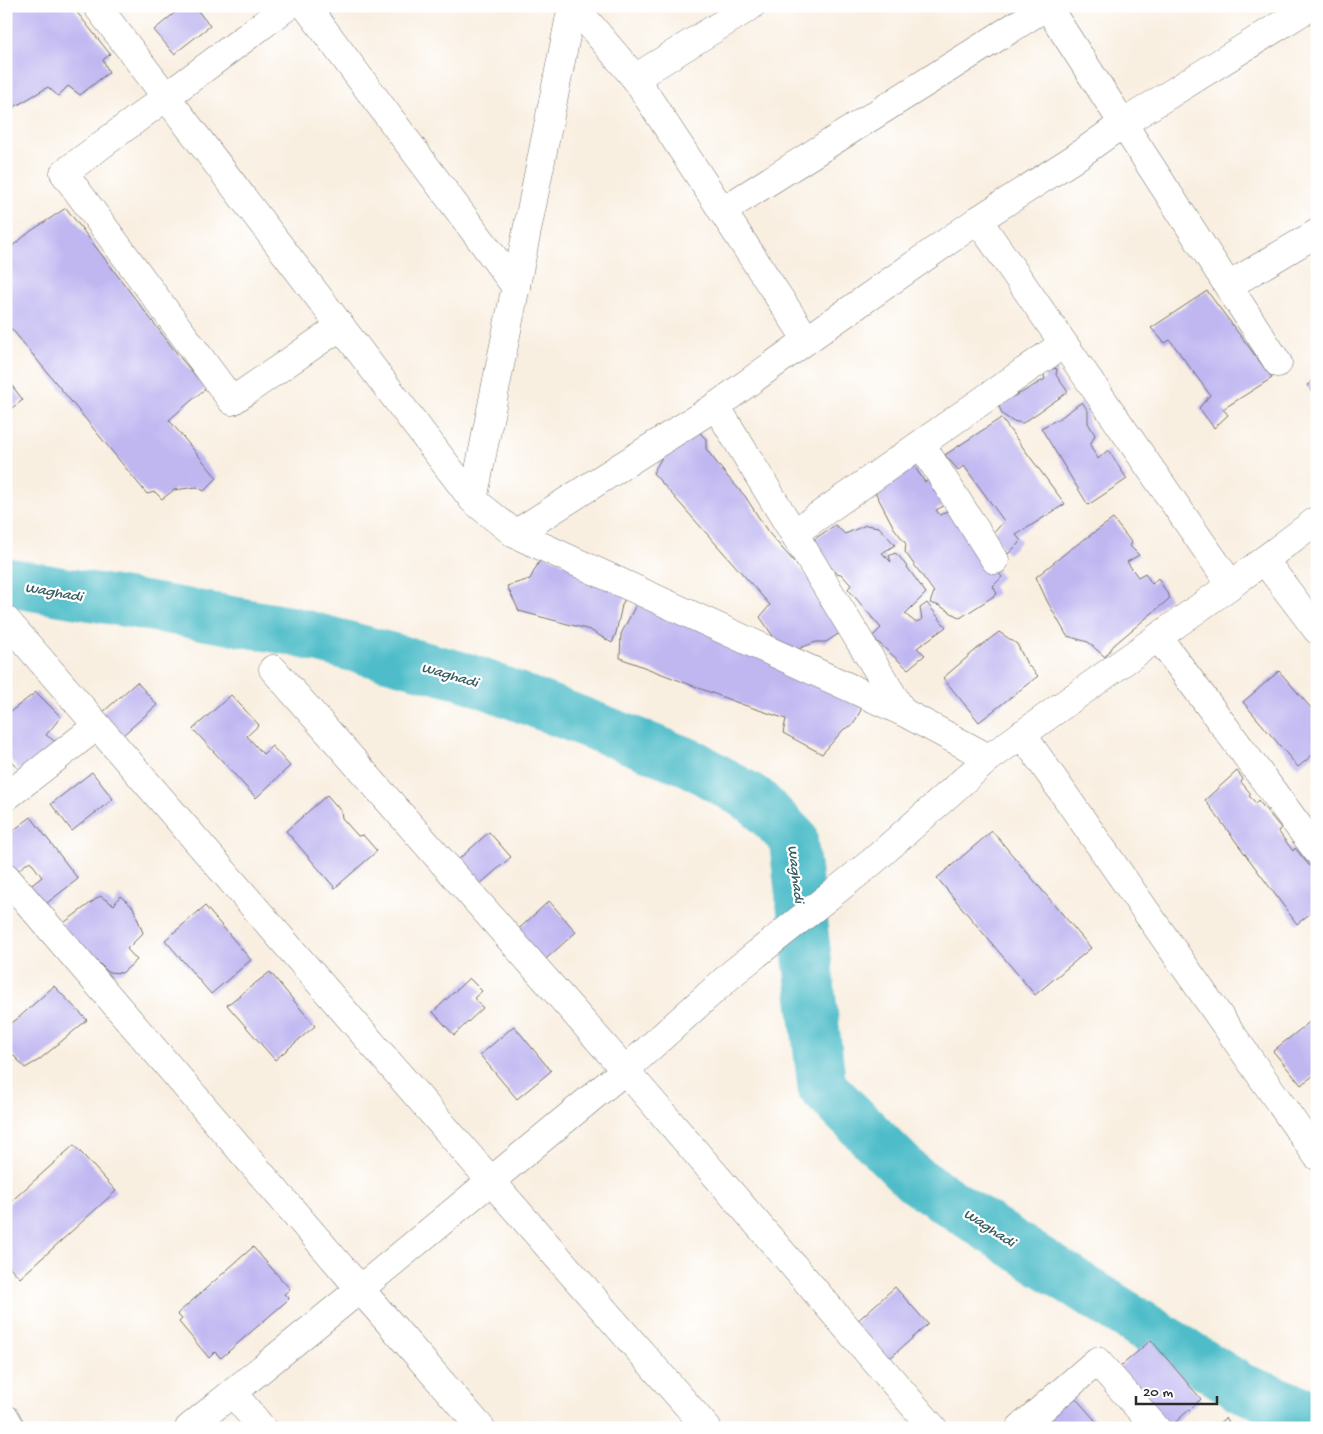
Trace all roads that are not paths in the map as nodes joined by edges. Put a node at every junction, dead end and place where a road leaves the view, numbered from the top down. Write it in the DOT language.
graph roads {
  1 [pos="97,6"];
  2 [pos="288,6"];
  3 [pos="306,6"];
  4 [pos="573,6"];
  5 [pos="751,6"];
  6 [pos="1047,6"];
  7 [pos="1310,6"];
  8 [pos="635,78"];
  9 [pos="167,98"];
  10 [pos="1122,124"];
  11 [pos="722,211"];
  12 [pos="978,220"];
  13 [pos="1317,233"];
  14 [pos="1228,286"];
  15 [pos="516,287"];
  16 [pos="341,326"];
  17 [pos="806,340"];
  18 [pos="1064,344"];
  19 [pos="1278,364"];
  20 [pos="716,406"];
  21 [pos="921,444"];
  22 [pos="473,500"];
  23 [pos="1317,520"];
  24 [pos="794,533"];
  25 [pos="515,534"];
  26 [pos="995,560"];
  27 [pos="1264,560"];
  28 [pos="1230,585"];
  29 [pos="6,620"];
  30 [pos="1317,630"];
  31 [pos="1158,638"];
  32 [pos="273,669"];
  33 [pos="904,712"];
  34 [pos="97,726"];
  35 [pos="1022,734"];
  36 [pos="989,758"];
  37 [pos="6,797"];
  38 [pos="1317,851"];
  39 [pos="6,877"];
  40 [pos="625,1070"];
  41 [pos="1317,1156"];
  42 [pos="491,1182"];
  43 [pos="360,1289"];
  44 [pos="233,1393"];
  45 [pos="6,1419"];
  46 [pos="11,1428"];
  47 [pos="189,1428"];
  48 [pos="262,1428"];
  49 [pos="482,1428"];
  50 [pos="707,1428"];
  51 [pos="933,1428"];
  52 [pos="1020,1428"];
  53 [pos="1156,1428"];
  1 -- 9 [label="street"];
  2 -- 9 [label="street"];
  3 -- 15 [label="street"];
  4 -- 8 [label="street"];
  4 -- 15 [label="street"];
  5 -- 8 [label="street"];
  6 -- 10 [label="street"];
  6 -- 11 [label="street"];
  7 -- 10 [label="street"];
  8 -- 11 [label="street"];
  9 -- 16 [label="street"];
  9 -- 16 [label="street"];
  10 -- 12 [label="street"];
  10 -- 14 [label="street"];
  11 -- 17 [label="street"];
  12 -- 17 [label="street"];
  12 -- 18 [label="street"];
  13 -- 14 [label="street"];
  14 -- 19 [label="street"];
  15 -- 22 [label="street"];
  16 -- 22 [label="street"];
  17 -- 20 [label="street"];
  18 -- 21 [label="street"];
  18 -- 28 [label="street"];
  20 -- 24 [label="street"];
  20 -- 25 [label="street"];
  21 -- 24 [label="street"];
  21 -- 26 [label="street"];
  22 -- 25 [label="street"];
  23 -- 27 [label="street"];
  24 -- 33 [label="street"];
  25 -- 33 [label="street"];
  27 -- 28 [label="street"];
  27 -- 30 [label="street"];
  28 -- 31 [label="street"];
  29 -- 34 [label="street"];
  31 -- 35 [label="street"];
  31 -- 38 [label="street"];
  32 -- 40 [label="street"];
  33 -- 36 [label="street"];
  34 -- 37 [label="street"];
  34 -- 42 [label="street"];
  35 -- 36 [label="street"];
  35 -- 41 [label="street"];
  36 -- 40 [label="street"];
  39 -- 43 [label="street"];
  40 -- 42 [label="street"];
  40 -- 51 [label="street"];
  42 -- 43 [label="street"];
  42 -- 50 [label="street"];
  43 -- 44 [label="street"];
  43 -- 49 [label="street"];
  44 -- 47 [label="street"];
  44 -- 48 [label="street"];
  45 -- 46 [label="street"];
  52 -- 53 [label="street"];
}
